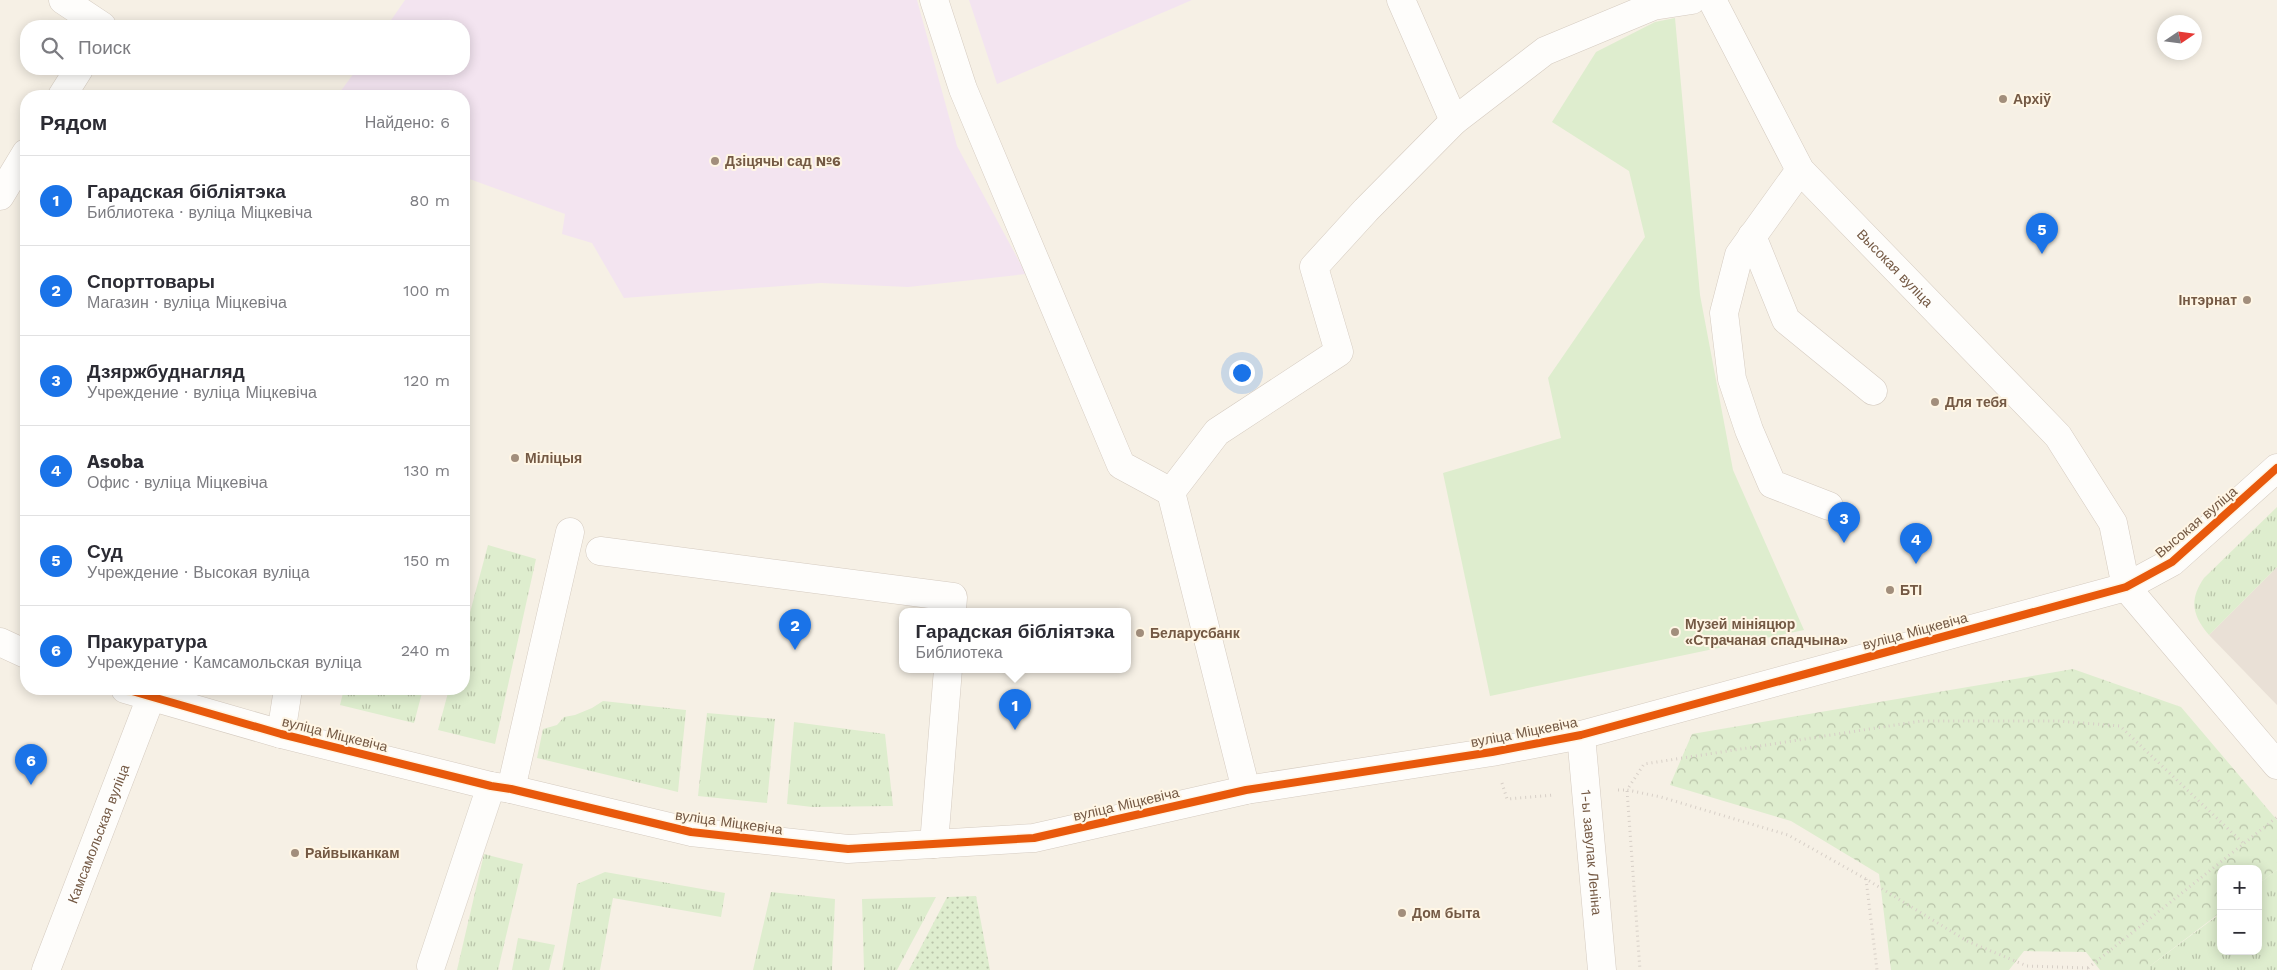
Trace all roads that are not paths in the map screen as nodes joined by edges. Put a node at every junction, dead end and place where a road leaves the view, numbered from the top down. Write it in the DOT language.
graph roads {
  1 [pos="64,0"];
  2 [pos="934,0"];
  3 [pos="1401,0"];
  4 [pos="1692,0"];
  5 [pos="1712,0"];
  6 [pos="93,20"];
  7 [pos="75,75"];
  8 [pos="66,90"];
  9 [pos="1454,121"];
  10 [pos="20,163"];
  11 [pos="1800,170"];
  12 [pos="0,196"];
  13 [pos="1752,236"];
  14 [pos="1873,391"];
  15 [pos="2277,468"];
  16 [pos="1171,492"];
  17 [pos="1829,506"];
  18 [pos="570,532"];
  19 [pos="600,551"];
  20 [pos="2126,587"];
  21 [pos="952,608"];
  22 [pos="0,642"];
  23 [pos="20,651"];
  24 [pos="948,673"];
  25 [pos="144,695"];
  26 [pos="287,695"];
  27 [pos="150,697"];
  28 [pos="281,734"];
  29 [pos="1581,735"];
  30 [pos="2277,765"];
  31 [pos="501,788"];
  32 [pos="1246,790"];
  33 [pos="934,844"];
  34 [pos="431,966"];
  35 [pos="46,970"];
  36 [pos="1602,970"];
  1 -- 6 [label="street"];
  2 -- 16 [label="street"];
  3 -- 9 [label="street"];
  4 -- 9 [label="street"];
  5 -- 11 [label="street, Высокая вуліца"];
  7 -- 8 [label="street"];
  9 -- 16 [label="street"];
  10 -- 12 [label="street"];
  11 -- 13 [label="street"];
  11 -- 20 [label="street, Высокая вуліца"];
  13 -- 14 [label="street"];
  13 -- 17 [label="street"];
  15 -- 20 [label="street, Высокая вуліца"];
  16 -- 32 [label="street"];
  18 -- 31 [label="street"];
  19 -- 21 [label="street"];
  20 -- 29 [label="street, вуліца Міцкевіча"];
  20 -- 30 [label="street"];
  22 -- 23 [label="street"];
  24 -- 33 [label="street"];
  25 -- 27 [label="street, вуліца Міцкевіча"];
  26 -- 28 [label="street"];
  27 -- 28 [label="street, вуліца Міцкевіча"];
  27 -- 35 [label="street, Камсамольская вуліца"];
  28 -- 31 [label="street, вуліца Міцкевіча"];
  29 -- 32 [label="street, вуліца Міцкевіча"];
  29 -- 36 [label="street, 1-ы завулак Леніна"];
  31 -- 33 [label="street, вуліца Міцкевіча"];
  31 -- 34 [label="street"];
  32 -- 33 [label="street, вуліца Міцкевіча"];
}
